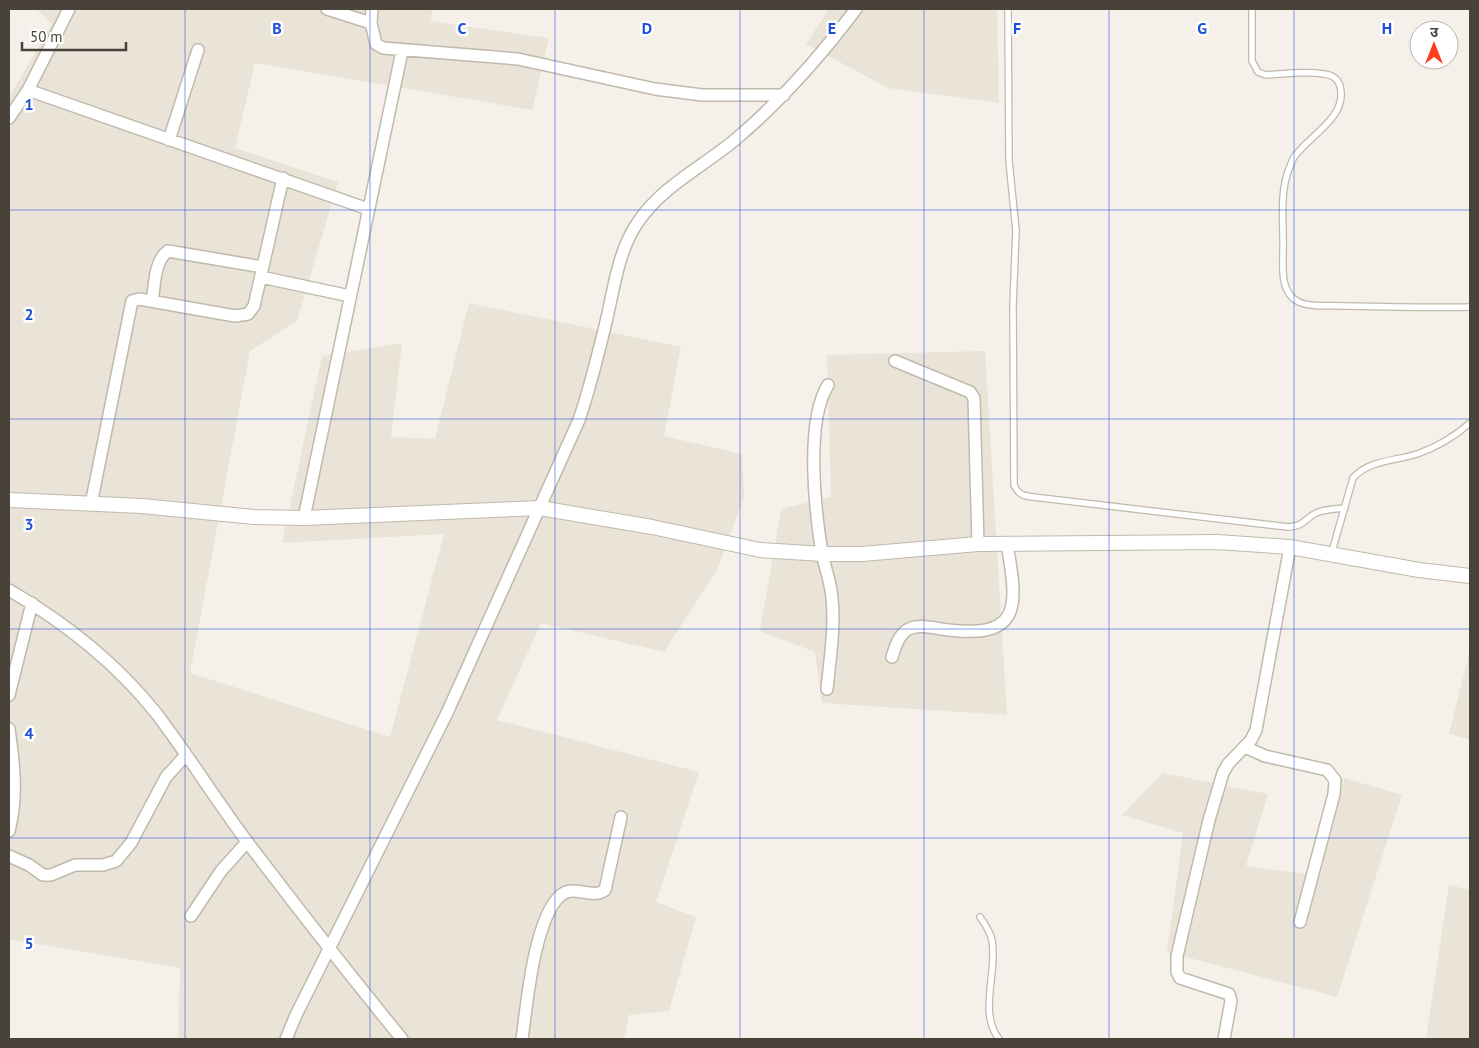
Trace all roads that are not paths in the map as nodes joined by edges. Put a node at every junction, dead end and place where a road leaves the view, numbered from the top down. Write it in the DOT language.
graph roads {
  1 [pos="68,9"];
  2 [pos="327,9"];
  3 [pos="372,9"];
  4 [pos="856,9"];
  5 [pos="1008,9"];
  6 [pos="1252,9"];
  7 [pos="371,22"];
  8 [pos="198,50"];
  9 [pos="402,51"];
  10 [pos="28,90"];
  11 [pos="784,95"];
  12 [pos="9,118"];
  13 [pos="170,140"];
  14 [pos="283,178"];
  15 [pos="368,209"];
  16 [pos="262,272"];
  17 [pos="350,296"];
  18 [pos="152,301"];
  19 [pos="1470,307"];
  20 [pos="895,361"];
  21 [pos="828,385"];
  22 [pos="1470,423"];
  23 [pos="9,500"];
  24 [pos="91,504"];
  25 [pos="540,508"];
  26 [pos="1345,508"];
  27 [pos="304,518"];
  28 [pos="978,544"];
  29 [pos="1007,544"];
  30 [pos="1290,547"];
  31 [pos="823,554"];
  32 [pos="1331,555"];
  33 [pos="1470,576"];
  34 [pos="9,590"];
  35 [pos="32,604"];
  36 [pos="892,657"];
  37 [pos="827,689"];
  38 [pos="9,695"];
  39 [pos="9,729"];
  40 [pos="1245,746"];
  41 [pos="186,755"];
  42 [pos="621,817"];
  43 [pos="9,830"];
  44 [pos="247,842"];
  45 [pos="9,856"];
  46 [pos="191,916"];
  47 [pos="980,917"];
  48 [pos="1300,922"];
  49 [pos="330,950"];
  50 [pos="286,1039"];
  51 [pos="402,1039"];
  52 [pos="522,1039"];
  53 [pos="999,1039"];
  54 [pos="1224,1039"];
  1 -- 10 [label="street"];
  2 -- 7 [label="street"];
  3 -- 7 [label="street"];
  4 -- 11 [label="street"];
  5 -- 26 [label="lane"];
  6 -- 19 [label="lane"];
  7 -- 9 [label="street"];
  8 -- 13 [label="street"];
  9 -- 11 [label="street"];
  9 -- 15 [label="street"];
  10 -- 12 [label="street"];
  10 -- 13 [label="street"];
  11 -- 25 [label="street"];
  13 -- 14 [label="street"];
  14 -- 15 [label="street"];
  14 -- 16 [label="street"];
  15 -- 17 [label="street"];
  16 -- 17 [label="street"];
  16 -- 18 [label="street"];
  16 -- 18 [label="street"];
  17 -- 27 [label="street"];
  18 -- 24 [label="street"];
  20 -- 28 [label="street"];
  21 -- 31 [label="street"];
  22 -- 26 [label="lane"];
  23 -- 24 [label="street"];
  24 -- 27 [label="street"];
  25 -- 27 [label="street"];
  25 -- 31 [label="street"];
  25 -- 49 [label="street"];
  26 -- 32 [label="lane"];
  28 -- 29 [label="street"];
  28 -- 31 [label="street"];
  29 -- 30 [label="street"];
  29 -- 36 [label="street"];
  30 -- 32 [label="street"];
  30 -- 40 [label="street"];
  31 -- 37 [label="street"];
  32 -- 33 [label="street"];
  34 -- 35 [label="street"];
  35 -- 38 [label="street"];
  35 -- 41 [label="street"];
  39 -- 43 [label="street"];
  40 -- 48 [label="street"];
  40 -- 54 [label="street"];
  41 -- 44 [label="street"];
  41 -- 45 [label="street"];
  42 -- 52 [label="street"];
  44 -- 46 [label="street"];
  44 -- 49 [label="street"];
  47 -- 53 [label="lane"];
  49 -- 50 [label="street"];
  49 -- 51 [label="street"];
}
